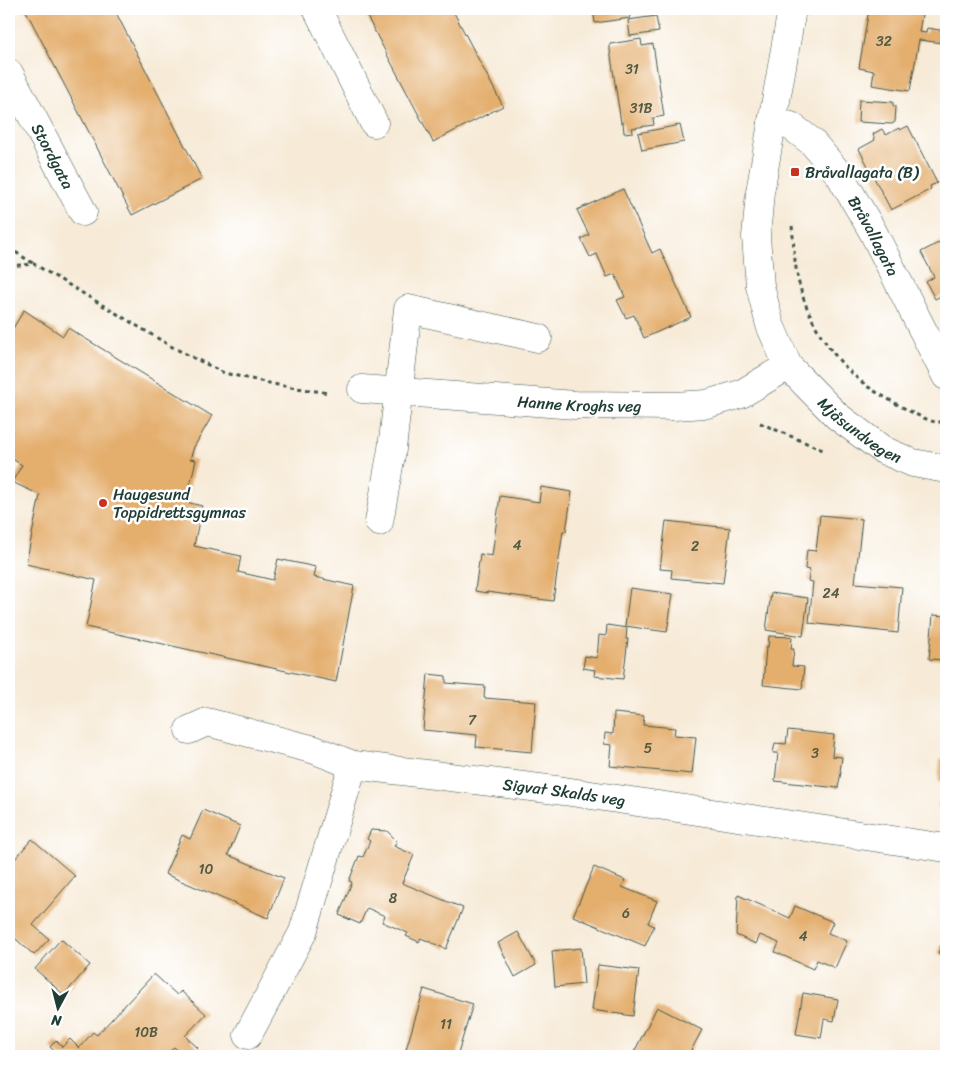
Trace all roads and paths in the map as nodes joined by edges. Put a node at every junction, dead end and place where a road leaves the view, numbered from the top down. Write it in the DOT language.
graph roads {
  1 [pos="317,9"];
  2 [pos="792,9"];
  3 [pos="9,72"];
  4 [pos="772,121"];
  5 [pos="374,123"];
  6 [pos="760,192"];
  7 [pos="83,212"];
  8 [pos="9,248"];
  9 [pos="34,264"];
  10 [pos="9,266"];
  11 [pos="538,338"];
  12 [pos="788,366"];
  13 [pos="946,376"];
  14 [pos="362,389"];
  15 [pos="399,392"];
  16 [pos="946,422"];
  17 [pos="946,469"];
  18 [pos="379,522"];
  19 [pos="189,730"];
  20 [pos="353,765"];
  21 [pos="946,848"];
  22 [pos="248,1035"];
  1 -- 5 [label="street"];
  2 -- 4 [label="street"];
  3 -- 7 [label="street, Stordgata"];
  4 -- 6 [label="street"];
  4 -- 13 [label="street, Bråvallagata"];
  6 -- 12 [label="street"];
  6 -- 16 [label="path"];
  8 -- 9 [label="path"];
  9 -- 10 [label="path"];
  9 -- 14 [label="path"];
  11 -- 15 [label="street"];
  12 -- 15 [label="street, Hanne Kroghs veg"];
  12 -- 17 [label="street, Mjåsundvegen"];
  14 -- 15 [label="street, Hanne Kroghs veg"];
  15 -- 18 [label="street"];
  19 -- 20 [label="street, Sigvat Skalds veg"];
  20 -- 21 [label="street, Sigvat Skalds veg"];
  20 -- 22 [label="street"];
}
